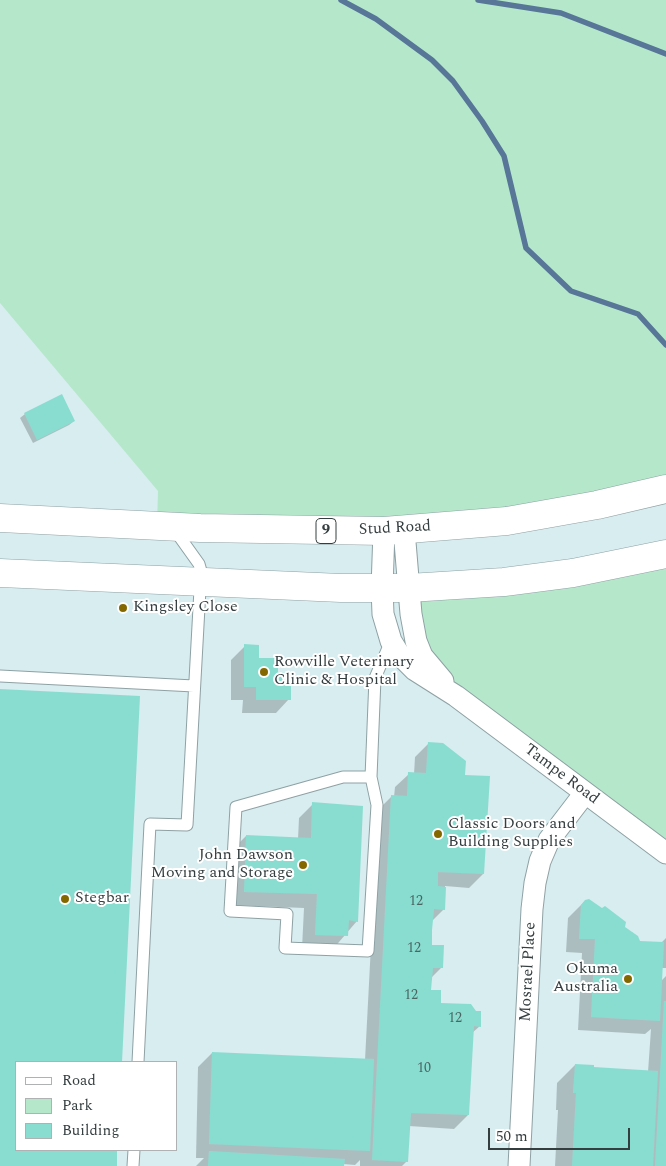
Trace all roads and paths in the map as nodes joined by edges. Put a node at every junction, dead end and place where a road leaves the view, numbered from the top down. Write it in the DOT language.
graph roads {
  1 [pos="658,491"];
  2 [pos="0,518"];
  3 [pos="173,526"];
  4 [pos="394,531"];
  5 [pos="666,554"];
  6 [pos="0,573"];
  7 [pos="200,582"];
  8 [pos="382,588"];
  9 [pos="409,588"];
  10 [pos="391,640"];
  11 [pos="0,676"];
  12 [pos="194,686"];
  13 [pos="456,696"];
  14 [pos="371,777"];
  15 [pos="585,793"];
  16 [pos="666,853"];
  17 [pos="138,1061"];
  18 [pos="134,1151"];
  19 [pos="133,1166"];
  20 [pos="519,1166"];
  1 -- 4 [label="highway, Stud Road / 9"];
  2 -- 3 [label="highway, Stud Road / 9"];
  3 -- 4 [label="highway, Stud Road / 9"];
  3 -- 7 [label="lane"];
  4 -- 8 [label="street, Tampe Road"];
  4 -- 9 [label="street, Tampe Road"];
  5 -- 9 [label="highway"];
  6 -- 7 [label="highway"];
  7 -- 8 [label="highway"];
  7 -- 12 [label="lane"];
  8 -- 9 [label="highway"];
  8 -- 10 [label="street, Tampe Road"];
  9 -- 13 [label="street, Tampe Road"];
  10 -- 13 [label="street, Tampe Road"];
  10 -- 14 [label="lane"];
  11 -- 12 [label="lane"];
  12 -- 17 [label="lane"];
  13 -- 15 [label="street, Tampe Road"];
  14 -- 14 [label="lane"];
  15 -- 16 [label="street, Tampe Road"];
  15 -- 20 [label="street, Mosrael Place"];
  18 -- 19 [label="lane"];
}
